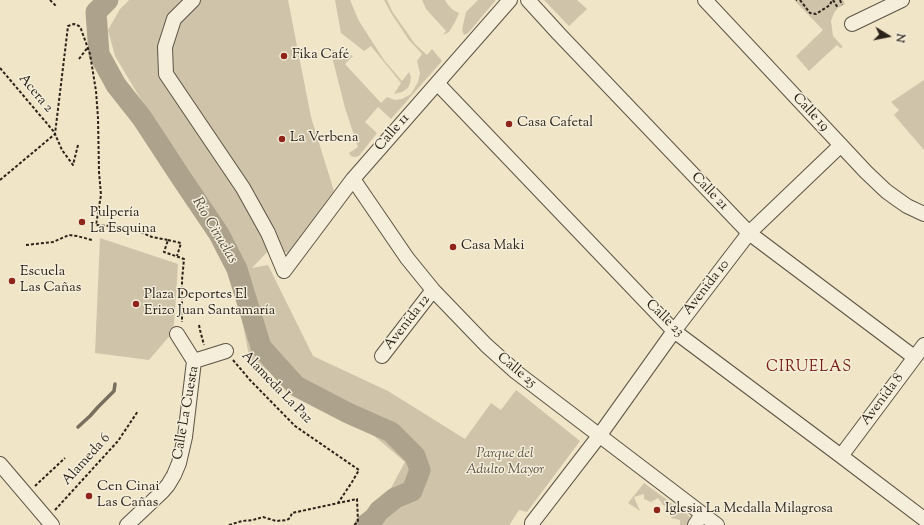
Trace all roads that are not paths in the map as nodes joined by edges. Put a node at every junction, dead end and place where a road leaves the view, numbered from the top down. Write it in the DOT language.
graph roads {
  1 [pos="193,0"];
  2 [pos="510,0"];
  3 [pos="528,0"];
  4 [pos="705,0"];
  5 [pos="902,0"];
  6 [pos="852,24"];
  7 [pos="437,83"];
  8 [pos="840,145"];
  9 [pos="353,179"];
  10 [pos="924,214"];
  11 [pos="749,233"];
  12 [pos="433,290"];
  13 [pos="179,329"];
  14 [pos="674,331"];
  15 [pos="924,345"];
  16 [pos="226,351"];
  17 [pos="382,356"];
  18 [pos="914,357"];
  19 [pos="194,361"];
  20 [pos="598,436"];
  21 [pos="841,456"];
  22 [pos="2,471"];
  23 [pos="924,519"];
  24 [pos="48,520"];
  25 [pos="698,520"];
  26 [pos="532,523"];
  27 [pos="127,525"];
  28 [pos="717,525"];
  1 -- 9 [label="street, Calle 11"];
  2 -- 7 [label="street, Calle 11"];
  3 -- 11 [label="street, Calle 21"];
  4 -- 8 [label="street, Calle 19"];
  5 -- 6 [label="street"];
  7 -- 9 [label="street, Calle 11"];
  7 -- 14 [label="street, Calle 23"];
  8 -- 10 [label="street, Calle 19"];
  8 -- 11 [label="street, Avenida 10"];
  9 -- 12 [label="street, Calle 25"];
  11 -- 14 [label="street, Avenida 10"];
  11 -- 18 [label="street, Calle 21"];
  12 -- 17 [label="street, Avenida 12"];
  12 -- 20 [label="street, Calle 25"];
  13 -- 19 [label="street"];
  14 -- 20 [label="street, Avenida 10"];
  14 -- 21 [label="street, Calle 23"];
  15 -- 18 [label="street, Avenida 8"];
  16 -- 19 [label="street, Calle La Cuesta"];
  18 -- 21 [label="street, Avenida 8"];
  19 -- 27 [label="street, Calle La Cuesta"];
  20 -- 25 [label="street, Calle 25"];
  20 -- 26 [label="street, Avenida 10"];
  21 -- 23 [label="street, Calle 23"];
  22 -- 24 [label="street"];
  25 -- 28 [label="street, Calle 25"];
}
